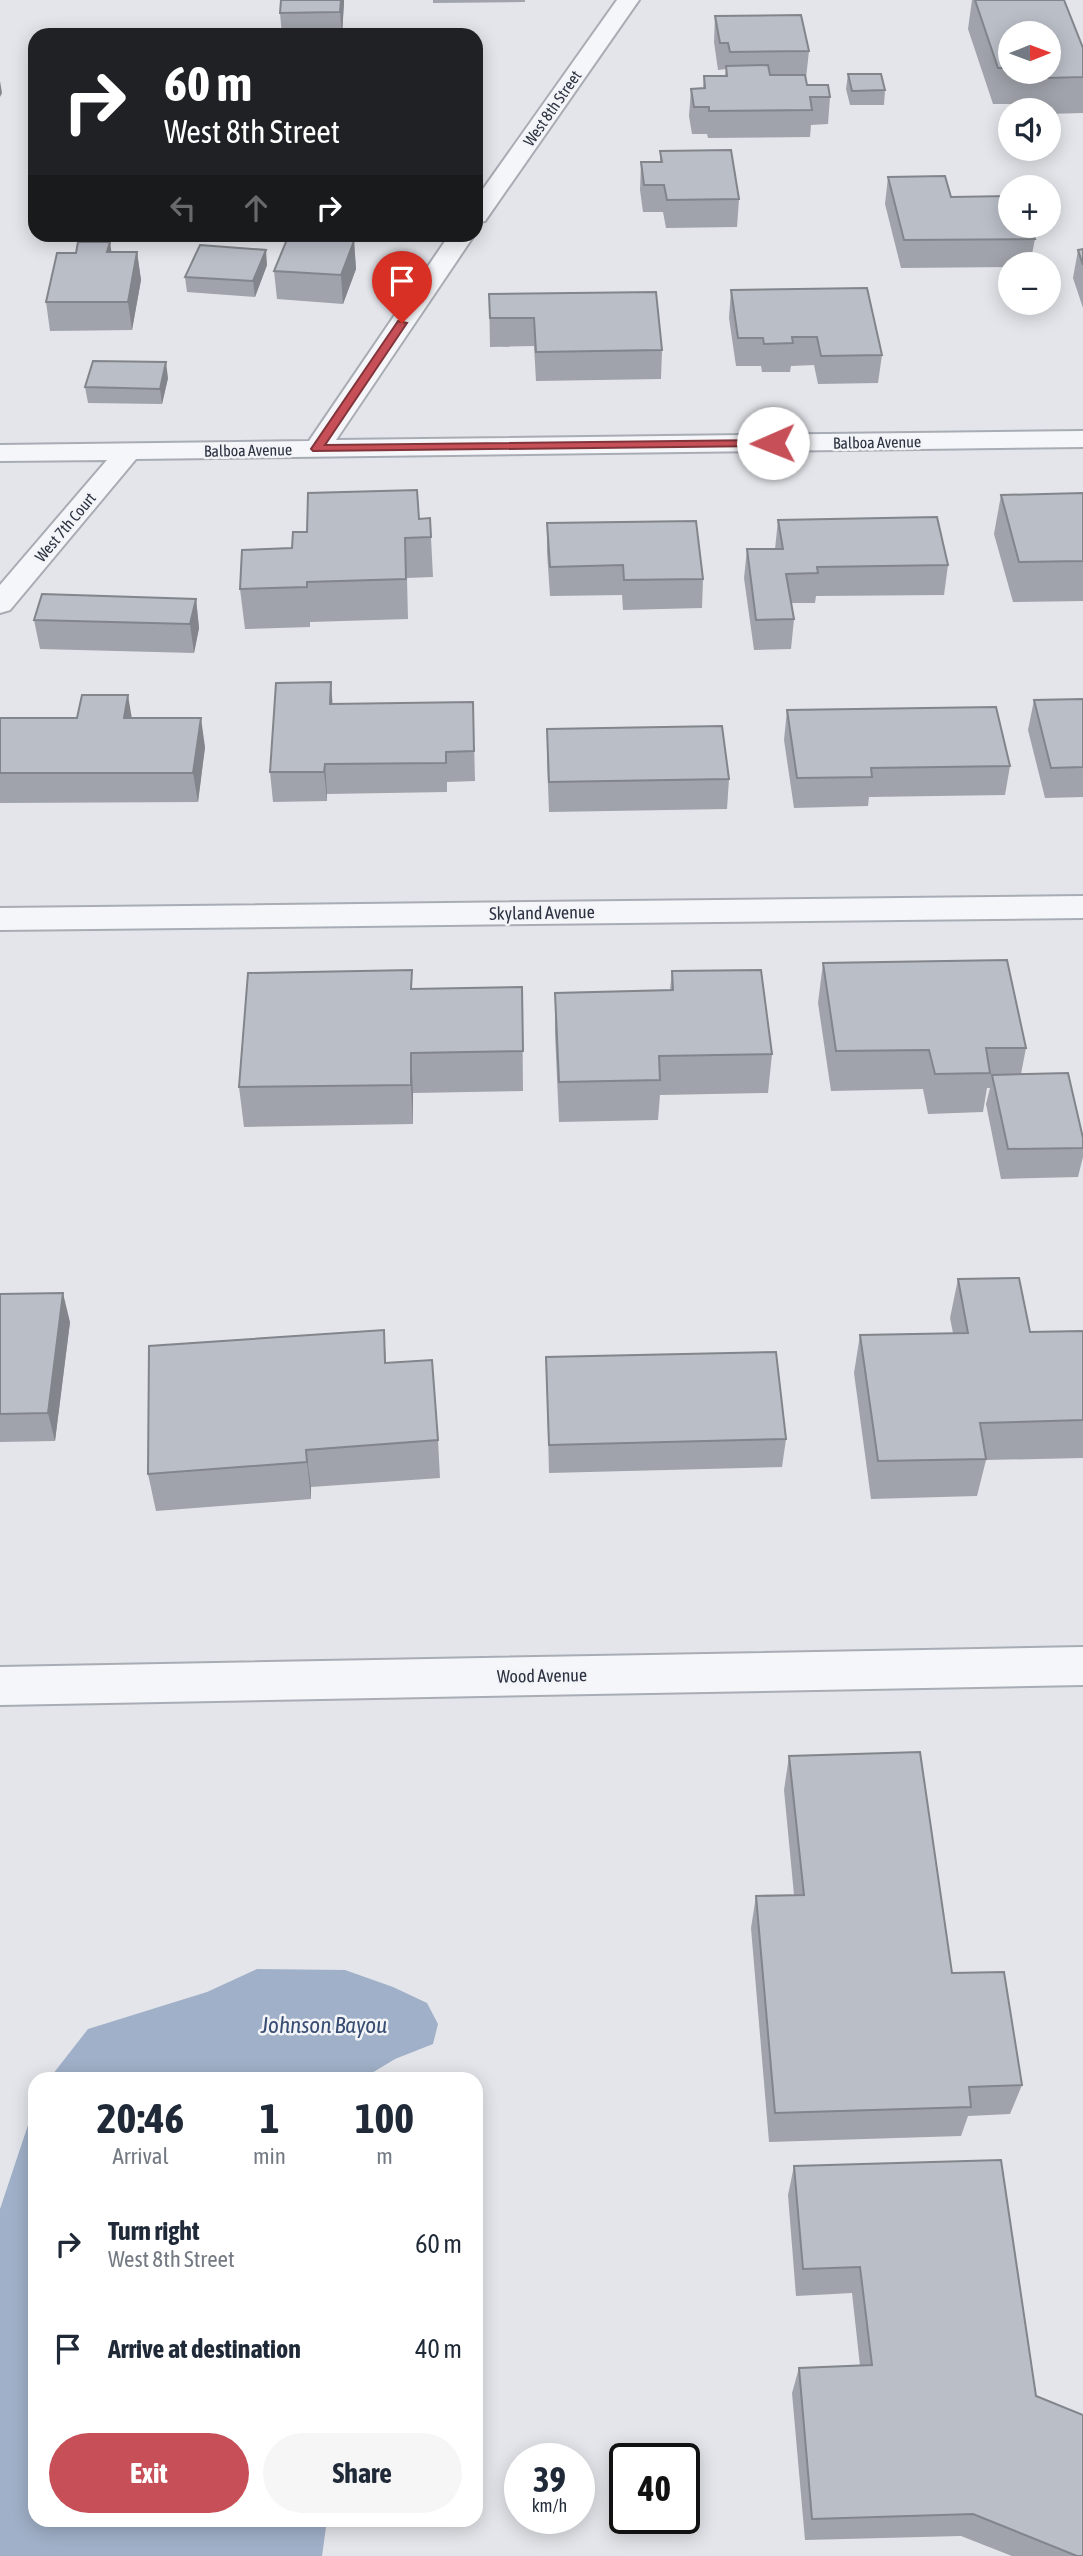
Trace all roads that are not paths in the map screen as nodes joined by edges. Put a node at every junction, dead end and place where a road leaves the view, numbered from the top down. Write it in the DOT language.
graph roads {
  1 [pos="628,0"];
  2 [pos="483,206"];
  3 [pos="458,242"];
  4 [pos="1083,439"];
  5 [pos="317,449"];
  6 [pos="130,451"];
  7 [pos="0,453"];
  8 [pos="0,604"];
  9 [pos="1083,907"];
  10 [pos="0,919"];
  11 [pos="1083,1666"];
  12 [pos="0,1686"];
  1 -- 2 [label="street, West 8th Street"];
  3 -- 5 [label="street"];
  4 -- 5 [label="street, Balboa Avenue"];
  5 -- 6 [label="street, Balboa Avenue"];
  6 -- 7 [label="street, Balboa Avenue"];
  6 -- 8 [label="street, West 7th Court"];
  9 -- 10 [label="street, Skyland Avenue"];
  11 -- 12 [label="street, Wood Avenue"];
}
